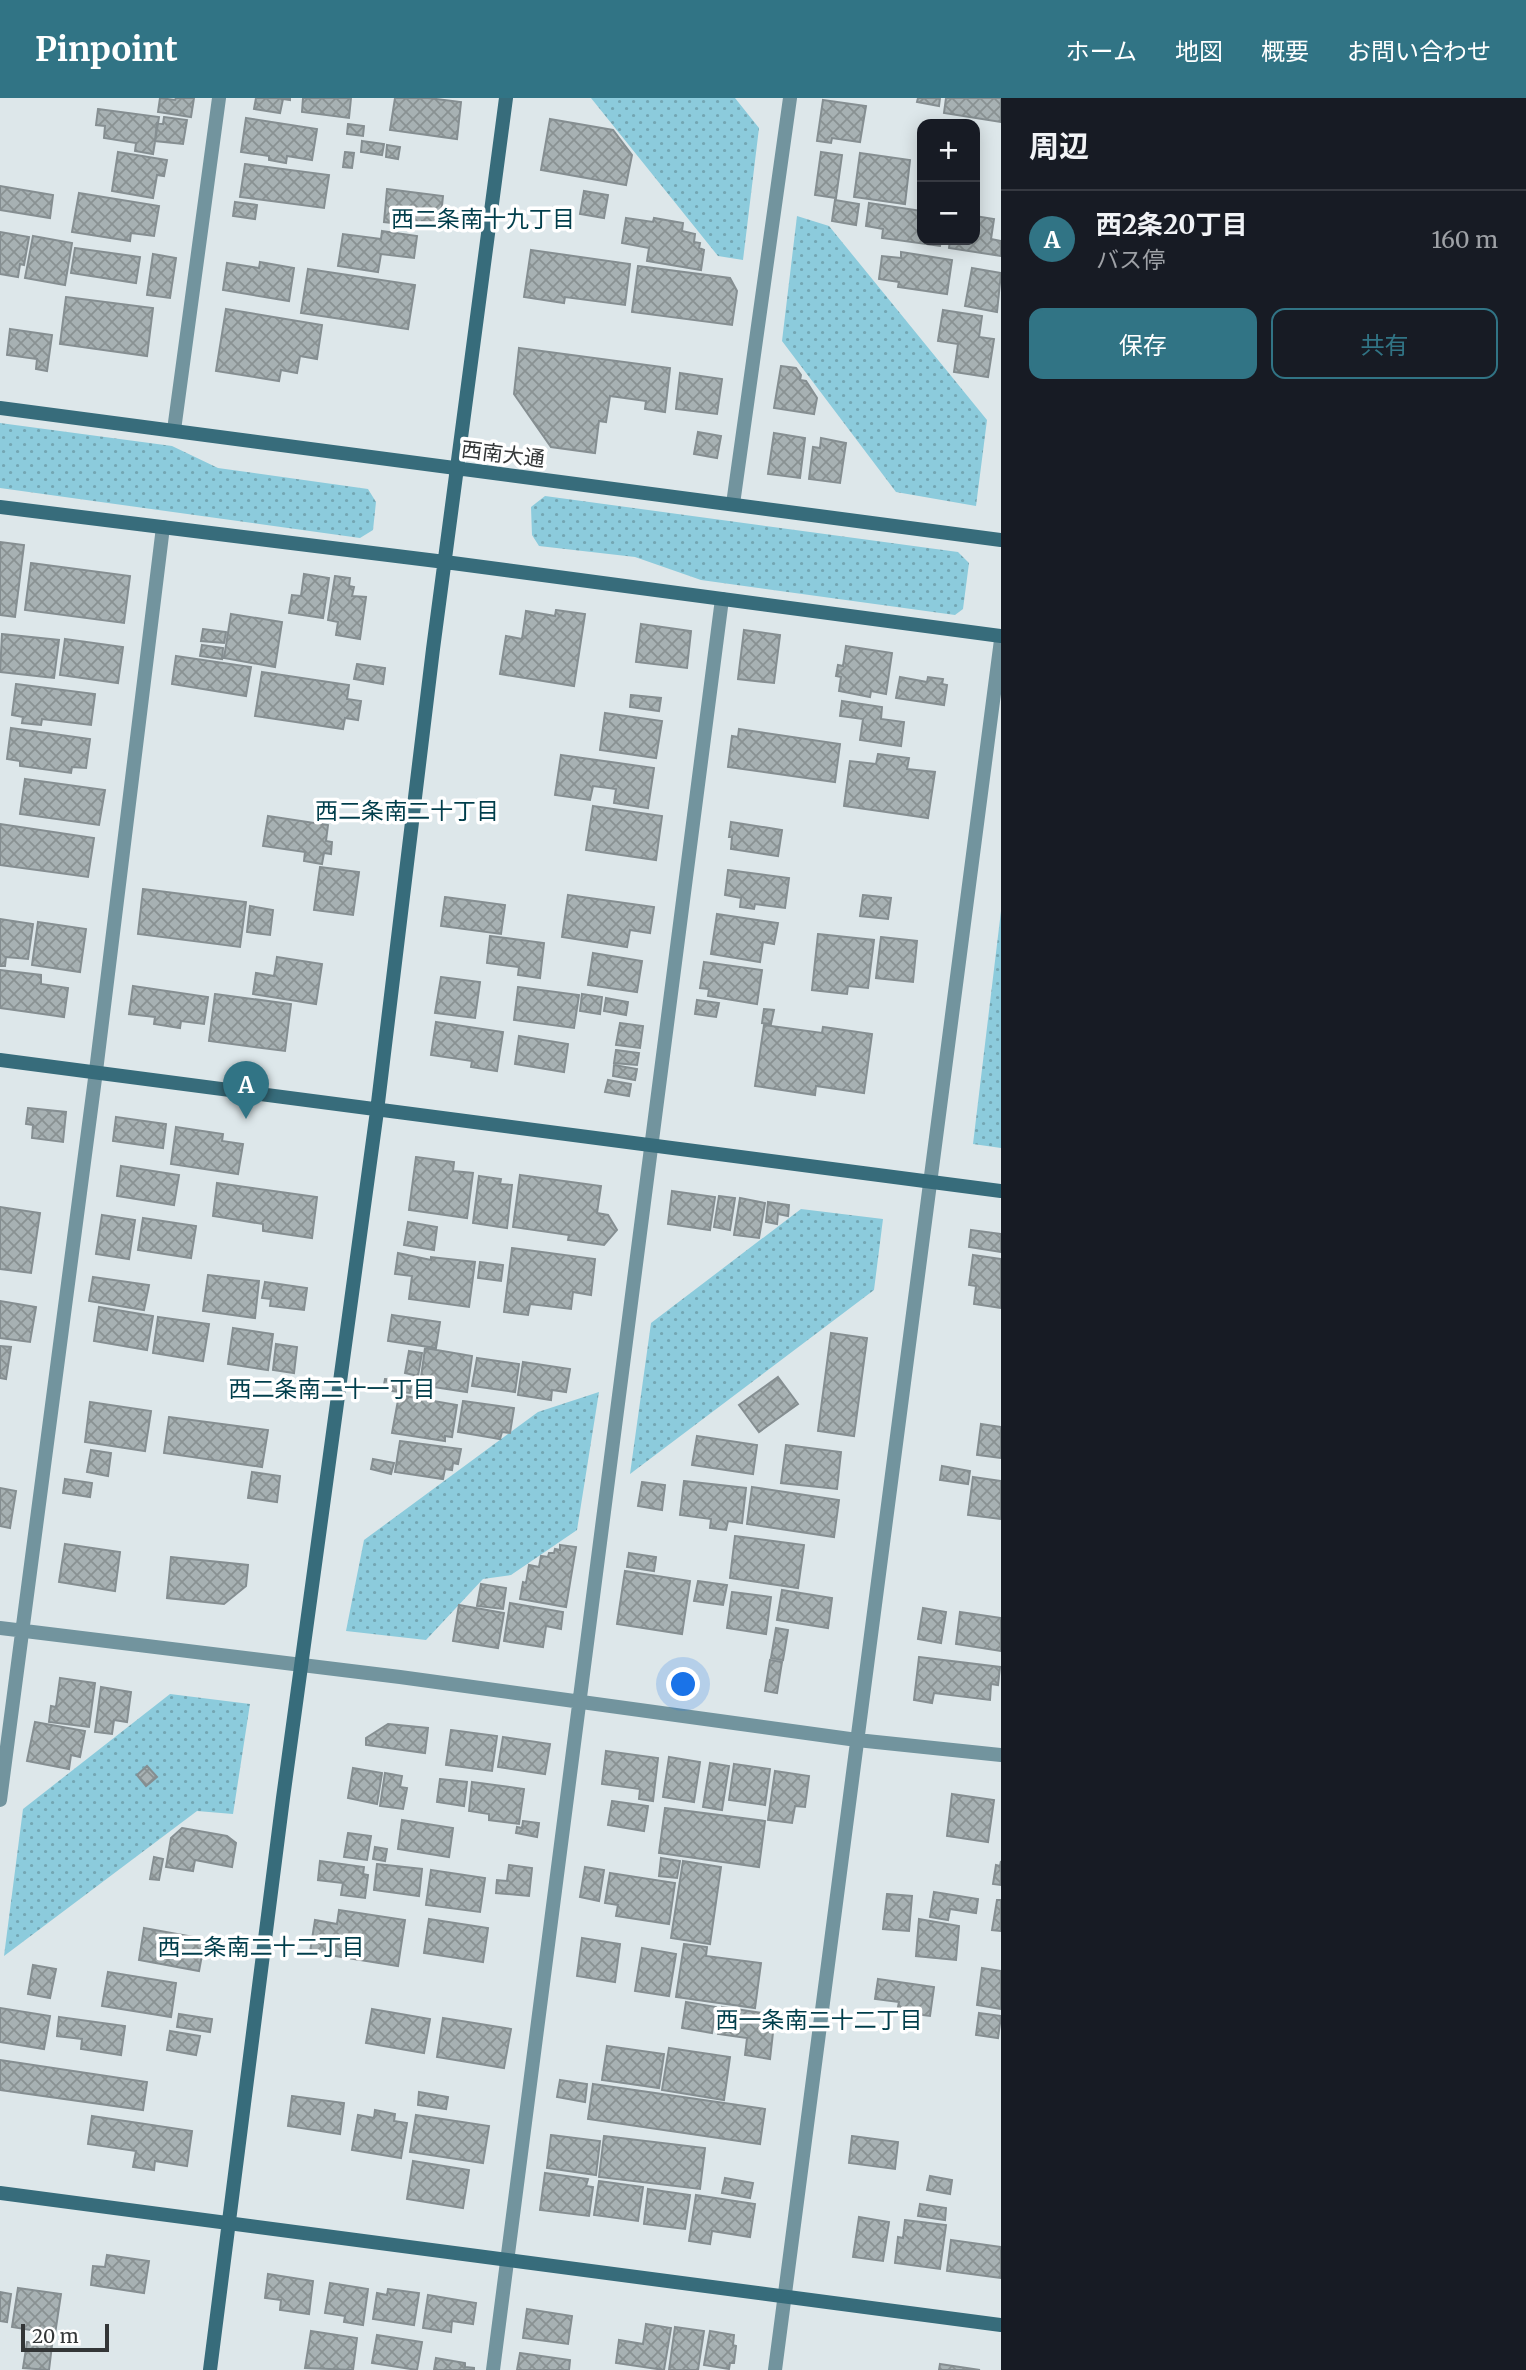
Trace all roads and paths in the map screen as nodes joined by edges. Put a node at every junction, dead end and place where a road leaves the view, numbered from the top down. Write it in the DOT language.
graph roads {
  1 [pos="219,98"];
  2 [pos="506,98"];
  3 [pos="790,98"];
  4 [pos="0,408"];
  5 [pos="174,430"];
  6 [pos="458,470"];
  7 [pos="733,504"];
  8 [pos="0,507"];
  9 [pos="163,527"];
  10 [pos="1001,540"];
  11 [pos="445,562"];
  12 [pos="722,598"];
  13 [pos="1001,638"];
  14 [pos="0,1060"];
  15 [pos="96,1071"];
  16 [pos="377,1111"];
  17 [pos="652,1146"];
  18 [pos="930,1182"];
  19 [pos="1001,1191"];
  20 [pos="0,1629"];
  21 [pos="24,1632"];
  22 [pos="301,1666"];
  23 [pos="579,1702"];
  24 [pos="857,1740"];
  25 [pos="1001,1755"];
  26 [pos="0,1800"];
  27 [pos="0,2193"];
  28 [pos="230,2222"];
  29 [pos="507,2260"];
  30 [pos="785,2297"];
  31 [pos="1001,2325"];
  32 [pos="210,2370"];
  33 [pos="493,2370"];
  34 [pos="775,2370"];
  1 -- 5 [label="street"];
  2 -- 6 [label="street"];
  3 -- 7 [label="street"];
  4 -- 5 [label="street, 西南大通"];
  5 -- 6 [label="street, 西南大通"];
  6 -- 7 [label="street, 西南大通"];
  6 -- 11 [label="street"];
  7 -- 10 [label="street, 西南大通"];
  8 -- 9 [label="street"];
  9 -- 11 [label="street"];
  9 -- 15 [label="street"];
  11 -- 12 [label="street"];
  11 -- 16 [label="street"];
  12 -- 13 [label="street"];
  12 -- 17 [label="street"];
  13 -- 18 [label="street"];
  14 -- 15 [label="street"];
  15 -- 16 [label="street"];
  15 -- 21 [label="street"];
  16 -- 17 [label="street"];
  16 -- 22 [label="street"];
  17 -- 18 [label="street"];
  17 -- 23 [label="street"];
  18 -- 19 [label="street"];
  18 -- 24 [label="street"];
  20 -- 21 [label="street"];
  21 -- 22 [label="street"];
  21 -- 26 [label="street"];
  22 -- 23 [label="street"];
  22 -- 28 [label="street"];
  23 -- 24 [label="street"];
  23 -- 29 [label="street"];
  24 -- 25 [label="street"];
  24 -- 30 [label="street"];
  27 -- 28 [label="street"];
  28 -- 29 [label="street"];
  28 -- 32 [label="street"];
  29 -- 30 [label="street"];
  29 -- 33 [label="street"];
  30 -- 31 [label="street"];
  30 -- 34 [label="street"];
}
